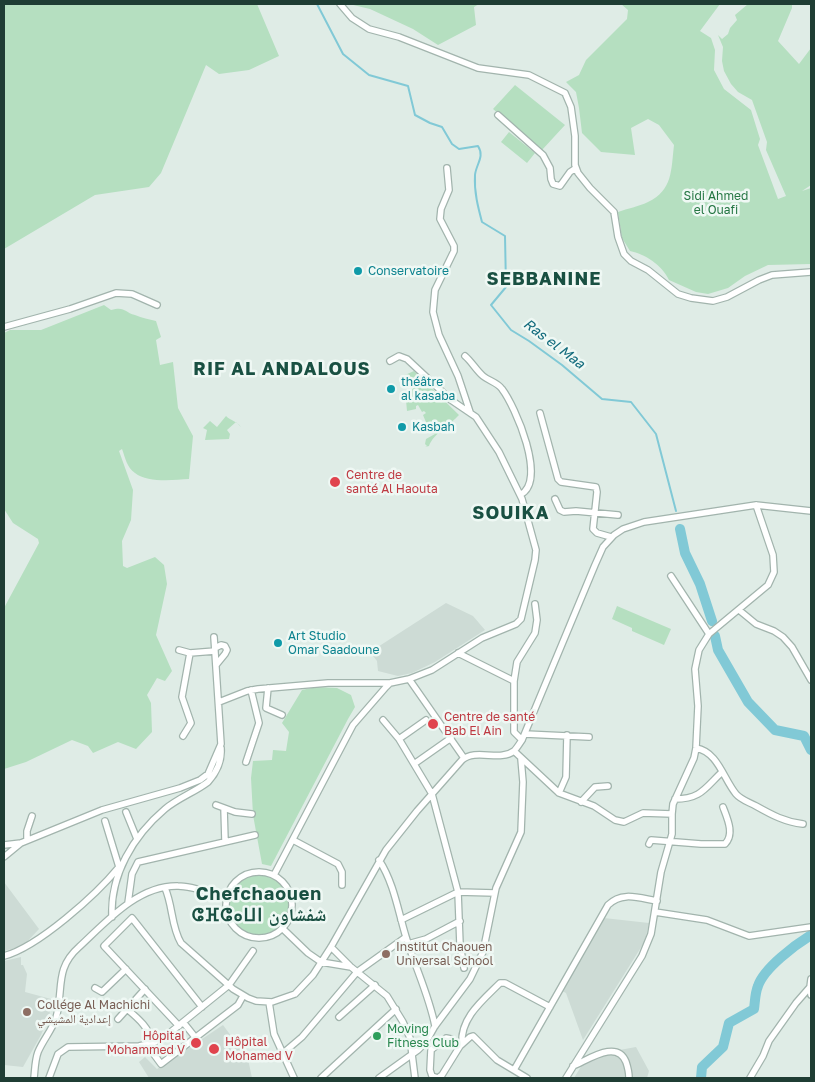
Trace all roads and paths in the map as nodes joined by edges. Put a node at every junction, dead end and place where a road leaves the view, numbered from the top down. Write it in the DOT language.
graph roads {
  1 [pos="340,4"];
  2 [pos="498,115"];
  3 [pos="447,168"];
  4 [pos="576,168"];
  5 [pos="811,272"];
  6 [pos="157,305"];
  7 [pos="4,328"];
  8 [pos="465,356"];
  9 [pos="390,361"];
  10 [pos="470,412"];
  11 [pos="540,413"];
  12 [pos="520,495"];
  13 [pos="555,499"];
  14 [pos="756,506"];
  15 [pos="811,511"];
  16 [pos="595,512"];
  17 [pos="618,515"];
  18 [pos="611,537"];
  19 [pos="671,576"];
  20 [pos="535,604"];
  21 [pos="739,610"];
  22 [pos="709,634"];
  23 [pos="214,637"];
  24 [pos="215,649"];
  25 [pos="179,650"];
  26 [pos="190,653"];
  27 [pos="458,653"];
  28 [pos="216,665"];
  29 [pos="409,679"];
  30 [pos="811,680"];
  31 [pos="514,681"];
  32 [pos="390,683"];
  33 [pos="268,688"];
  34 [pos="252,690"];
  35 [pos="219,702"];
  36 [pos="282,714"];
  37 [pos="383,720"];
  38 [pos="426,720"];
  39 [pos="525,734"];
  40 [pos="567,735"];
  41 [pos="183,736"];
  42 [pos="589,737"];
  43 [pos="451,738"];
  44 [pos="399,739"];
  45 [pos="522,740"];
  46 [pos="221,746"];
  47 [pos="696,748"];
  48 [pos="514,751"];
  49 [pos="464,758"];
  50 [pos="521,759"];
  51 [pos="246,762"];
  52 [pos="414,764"];
  53 [pos="722,772"];
  54 [pos="608,786"];
  55 [pos="559,793"];
  56 [pos="432,794"];
  57 [pos="675,799"];
  58 [pos="581,802"];
  59 [pos="216,805"];
  60 [pos="723,807"];
  61 [pos="224,808"];
  62 [pos="126,812"];
  63 [pos="252,814"];
  64 [pos="672,814"];
  65 [pos="32,816"];
  66 [pos="105,821"];
  67 [pos="803,824"];
  68 [pos="255,835"];
  69 [pos="137,839"];
  70 [pos="293,840"];
  71 [pos="24,841"];
  72 [pos="225,842"];
  73 [pos="671,842"];
  74 [pos="649,844"];
  75 [pos="4,845"];
  76 [pos="4,857"];
  77 [pos="379,860"];
  78 [pos="120,865"];
  79 [pos="274,875"];
  80 [pos="342,886"];
  81 [pos="165,888"];
  82 [pos="458,892"];
  83 [pos="495,893"];
  84 [pos="227,897"];
  85 [pos="657,901"];
  86 [pos="128,904"];
  87 [pos="655,912"];
  88 [pos="112,917"];
  89 [pos="402,920"];
  90 [pos="460,921"];
  91 [pos="811,927"];
  92 [pos="282,928"];
  93 [pos="406,937"];
  94 [pos="408,944"];
  95 [pos="331,947"];
  96 [pos="253,950"];
  97 [pos="4,956"];
  98 [pos="322,962"];
  99 [pos="351,967"];
  100 [pos="464,968"];
  101 [pos="126,969"];
  102 [pos="357,972"];
  103 [pos="811,979"];
  104 [pos="229,985"];
  105 [pos="375,985"];
  106 [pos="810,987"];
  107 [pos="95,988"];
  108 [pos="145,989"];
  109 [pos="811,995"];
  110 [pos="243,996"];
  111 [pos="269,1002"];
  112 [pos="202,1007"];
  113 [pos="550,1007"];
  114 [pos="127,1009"];
  115 [pos="396,1009"];
  116 [pos="339,1017"];
  117 [pos="118,1019"];
  118 [pos="181,1024"];
  119 [pos="435,1026"];
  120 [pos="196,1037"];
  121 [pos="150,1044"];
  122 [pos="461,1045"];
  123 [pos="282,1054"];
  124 [pos="412,1054"];
  125 [pos="573,1066"];
  126 [pos="514,1070"];
  127 [pos="387,1075"];
  128 [pos="34,1078"];
  129 [pos="49,1078"];
  130 [pos="294,1078"];
  131 [pos="321,1078"];
  132 [pos="379,1078"];
  133 [pos="415,1078"];
  134 [pos="527,1078"];
  135 [pos="566,1078"];
  136 [pos="629,1078"];
  137 [pos="750,1078"];
  1 -- 4 [label="street"];
  2 -- 4 [label="street"];
  3 -- 10 [label="street"];
  4 -- 5 [label="street"];
  6 -- 7 [label="street"];
  8 -- 12 [label="street"];
  9 -- 10 [label="street"];
  10 -- 12 [label="street"];
  11 -- 16 [label="street"];
  12 -- 27 [label="street"];
  13 -- 16 [label="street"];
  14 -- 15 [label="street"];
  14 -- 18 [label="street"];
  14 -- 21 [label="street"];
  16 -- 17 [label="street"];
  16 -- 18 [label="street"];
  18 -- 39 [label="street"];
  19 -- 22 [label="street"];
  20 -- 31 [label="street"];
  21 -- 22 [label="street"];
  21 -- 30 [label="street"];
  22 -- 47 [label="street"];
  23 -- 24 [label="street"];
  24 -- 26 [label="street"];
  24 -- 28 [label="street"];
  24 -- 28 [label="street"];
  25 -- 26 [label="street"];
  26 -- 41 [label="street"];
  27 -- 29 [label="street"];
  27 -- 31 [label="street"];
  28 -- 35 [label="street"];
  29 -- 32 [label="street"];
  29 -- 43 [label="street"];
  31 -- 45 [label="street"];
  32 -- 33 [label="street"];
  32 -- 70 [label="street"];
  33 -- 34 [label="street"];
  33 -- 36 [label="street"];
  34 -- 35 [label="street"];
  34 -- 51 [label="street"];
  35 -- 46 [label="street"];
  37 -- 44 [label="street"];
  38 -- 44 [label="street"];
  39 -- 40 [label="street"];
  39 -- 45 [label="street"];
  40 -- 42 [label="street"];
  40 -- 55 [label="street"];
  43 -- 49 [label="street"];
  43 -- 52 [label="street"];
  44 -- 52 [label="street"];
  45 -- 48 [label="street"];
  46 -- 69 [label="street"];
  46 -- 71 [label="street"];
  47 -- 53 [label="street"];
  47 -- 57 [label="street"];
  48 -- 49 [label="street"];
  48 -- 50 [label="street"];
  49 -- 56 [label="street"];
  50 -- 55 [label="street"];
  50 -- 83 [label="street"];
  52 -- 56 [label="street"];
  53 -- 57 [label="street"];
  53 -- 67 [label="street"];
  54 -- 58 [label="street"];
  55 -- 58 [label="street"];
  56 -- 77 [label="street"];
  56 -- 82 [label="street"];
  57 -- 64 [label="street"];
  58 -- 64 [label="street"];
  59 -- 61 [label="street"];
  60 -- 73 [label="street"];
  61 -- 63 [label="street"];
  61 -- 72 [label="street"];
  62 -- 69 [label="street"];
  64 -- 73 [label="street"];
  65 -- 71 [label="street"];
  66 -- 78 [label="street"];
  68 -- 72 [label="street"];
  69 -- 78 [label="street"];
  70 -- 79 [label="street"];
  70 -- 80 [label="street"];
  71 -- 75 [label="street"];
  71 -- 76 [label="street"];
  72 -- 86 [label="street"];
  73 -- 74 [label="street"];
  73 -- 85 [label="street"];
  77 -- 89 [label="street"];
  77 -- 95 [label="street"];
  78 -- 88 [label="street"];
  78 -- 97 [label="street"];
  79 -- 84 [label="street"];
  79 -- 92 [label="street"];
  81 -- 84 [label="street"];
  81 -- 86 [label="street"];
  81 -- 104 [label="street"];
  82 -- 83 [label="street"];
  82 -- 89 [label="street"];
  82 -- 90 [label="street"];
  83 -- 119 [label="street"];
  84 -- 92 [label="street"];
  85 -- 87 [label="street"];
  85 -- 113 [label="street"];
  86 -- 88 [label="street"];
  87 -- 91 [label="street"];
  87 -- 125 [label="street"];
  88 -- 128 [label="street"];
  89 -- 93 [label="street"];
  90 -- 94 [label="street"];
  90 -- 100 [label="street"];
  92 -- 98 [label="street"];
  93 -- 94 [label="street"];
  93 -- 102 [label="street"];
  94 -- 119 [label="street"];
  95 -- 98 [label="street"];
  95 -- 99 [label="street"];
  96 -- 104 [label="street"];
  98 -- 99 [label="street"];
  98 -- 111 [label="street"];
  99 -- 102 [label="street"];
  101 -- 107 [label="street"];
  101 -- 108 [label="street"];
  101 -- 112 [label="street"];
  102 -- 105 [label="street"];
  102 -- 123 [label="street"];
  103 -- 106 [label="street"];
  104 -- 110 [label="street"];
  104 -- 112 [label="street"];
  105 -- 115 [label="street"];
  105 -- 116 [label="street"];
  106 -- 109 [label="street"];
  106 -- 137 [label="street"];
  108 -- 114 [label="street"];
  108 -- 118 [label="street"];
  110 -- 111 [label="street"];
  110 -- 120 [label="street"];
  111 -- 123 [label="street"];
  112 -- 118 [label="street"];
  113 -- 122 [label="street"];
  113 -- 126 [label="street"];
  114 -- 117 [label="street"];
  114 -- 121 [label="street"];
  115 -- 124 [label="street"];
  115 -- 131 [label="street"];
  118 -- 120 [label="street"];
  118 -- 121 [label="street"];
  119 -- 124 [label="street"];
  120 -- 121 [label="street"];
  121 -- 129 [label="street"];
  122 -- 122 [label="street"];
  122 -- 126 [label="street"];
  123 -- 130 [label="street"];
  124 -- 127 [label="street"];
  124 -- 133 [label="street"];
  125 -- 135 [label="street"];
  125 -- 136 [label="street"];
  126 -- 134 [label="street"];
  127 -- 132 [label="street"];
}
